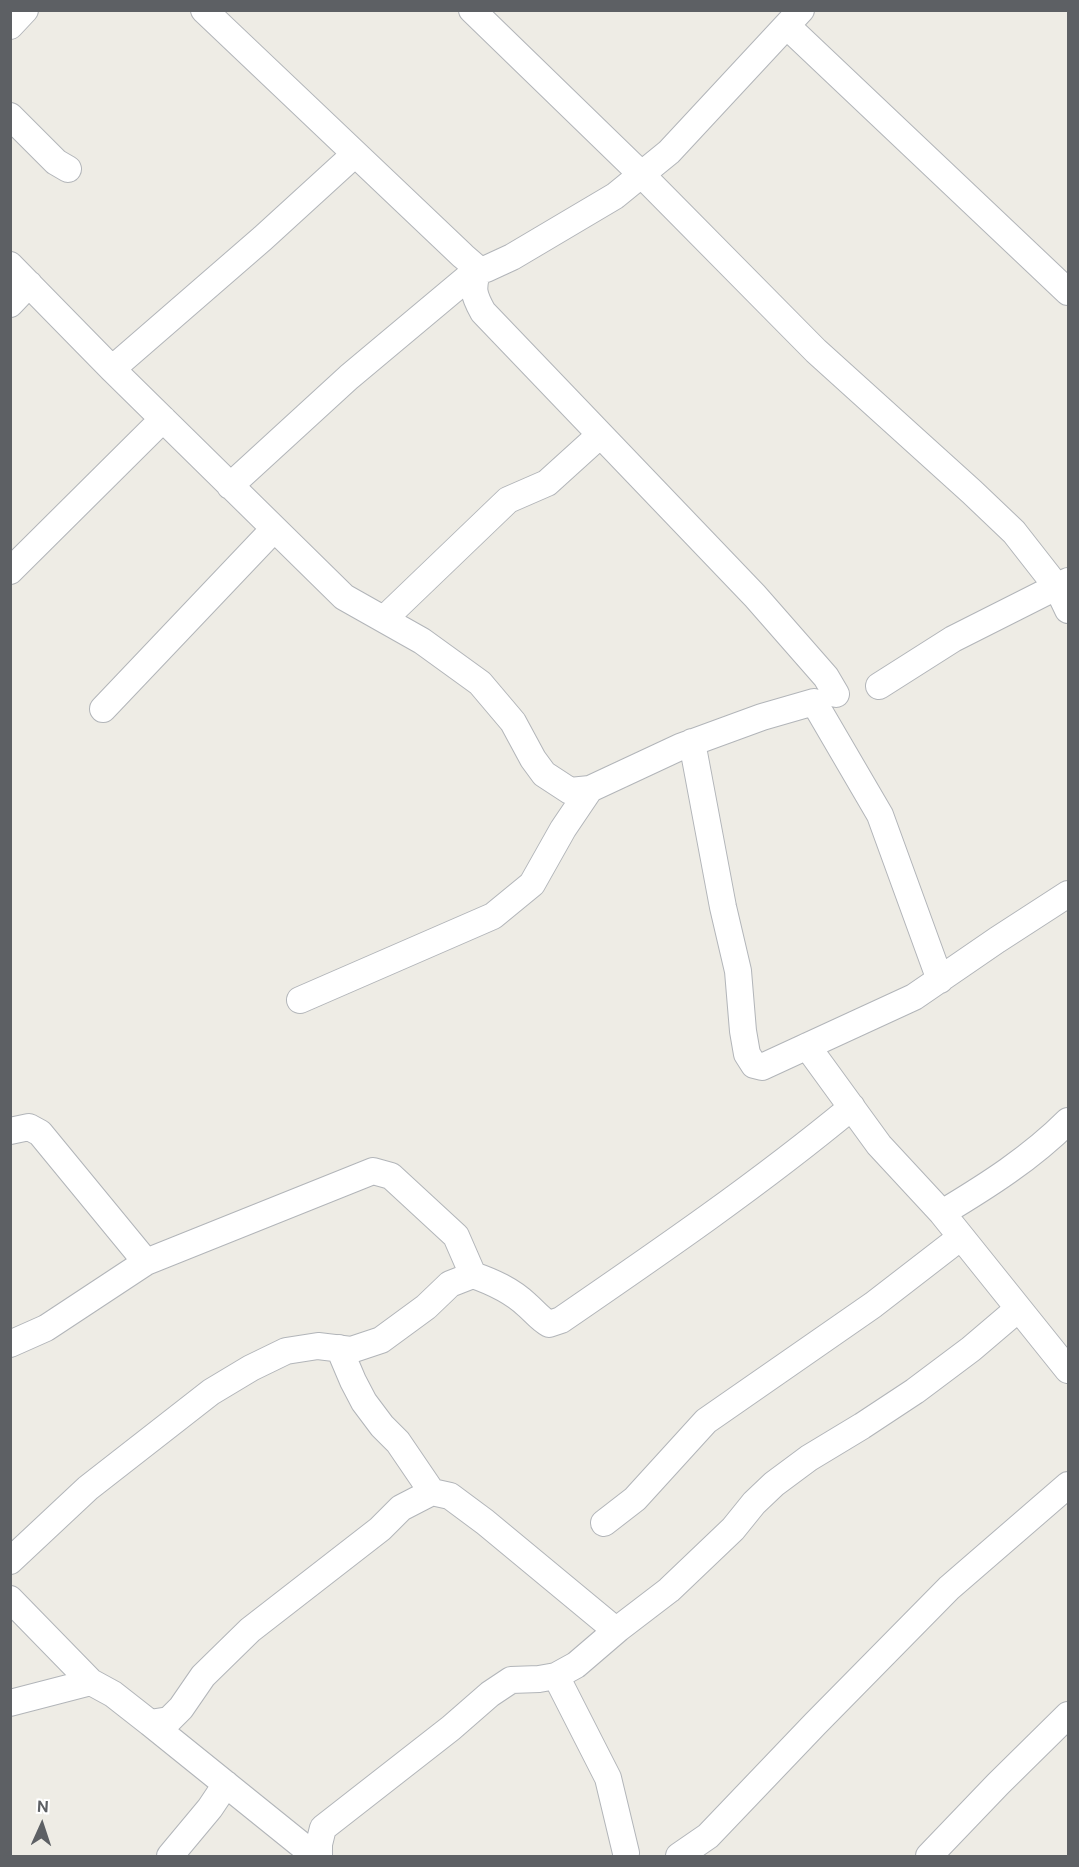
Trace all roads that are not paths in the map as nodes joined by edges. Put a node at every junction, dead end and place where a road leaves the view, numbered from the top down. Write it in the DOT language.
graph roads {
  1 [pos="25,10"];
  2 [pos="204,10"];
  3 [pos="472,10"];
  4 [pos="794,18"];
  5 [pos="10,26"];
  6 [pos="10,116"];
  7 [pos="355,154"];
  8 [pos="68,168"];
  9 [pos="641,174"];
  10 [pos="10,265"];
  11 [pos="478,269"];
  12 [pos="29,284"];
  13 [pos="1068,292"];
  14 [pos="10,304"];
  15 [pos="112,369"];
  16 [pos="163,419"];
  17 [pos="600,435"];
  18 [pos="230,486"];
  19 [pos="274,529"];
  20 [pos="10,571"];
  21 [pos="1063,584"];
  22 [pos="1068,610"];
  23 [pos="384,619"];
  24 [pos="879,686"];
  25 [pos="836,694"];
  26 [pos="103,709"];
  27 [pos="692,742"];
  28 [pos="590,789"];
  29 [pos="1068,894"];
  30 [pos="939,980"];
  31 [pos="300,1000"];
  32 [pos="807,1046"];
  33 [pos="852,1107"];
  34 [pos="1068,1121"];
  35 [pos="10,1131"];
  36 [pos="942,1213"];
  37 [pos="961,1237"];
  38 [pos="146,1262"];
  39 [pos="473,1275"];
  40 [pos="1018,1310"];
  41 [pos="10,1344"];
  42 [pos="339,1348"];
  43 [pos="1065,1359"];
  44 [pos="1068,1485"];
  45 [pos="432,1492"];
  46 [pos="604,1523"];
  47 [pos="10,1561"];
  48 [pos="10,1599"];
  49 [pos="618,1629"];
  50 [pos="556,1676"];
  51 [pos="91,1682"];
  52 [pos="10,1703"];
  53 [pos="1068,1715"];
  54 [pos="150,1723"];
  55 [pos="226,1785"];
  56 [pos="632,1855"];
  57 [pos="170,1857"];
  58 [pos="317,1857"];
  59 [pos="679,1857"];
  60 [pos="929,1857"];
  1 -- 5 [label="street"];
  2 -- 7 [label="street"];
  3 -- 9 [label="street"];
  4 -- 9 [label="street"];
  4 -- 13 [label="street"];
  6 -- 8 [label="street"];
  7 -- 11 [label="street"];
  7 -- 15 [label="street"];
  9 -- 11 [label="street"];
  9 -- 21 [label="street"];
  10 -- 12 [label="street"];
  11 -- 17 [label="street"];
  11 -- 18 [label="street"];
  12 -- 14 [label="street"];
  12 -- 15 [label="street"];
  15 -- 16 [label="street"];
  16 -- 18 [label="street"];
  16 -- 20 [label="street"];
  17 -- 23 [label="street"];
  17 -- 25 [label="street"];
  18 -- 19 [label="street"];
  19 -- 23 [label="street"];
  19 -- 26 [label="street"];
  21 -- 22 [label="street"];
  21 -- 24 [label="street"];
  23 -- 28 [label="street"];
  27 -- 28 [label="street"];
  27 -- 30 [label="street"];
  27 -- 32 [label="street"];
  28 -- 31 [label="street"];
  29 -- 30 [label="street"];
  30 -- 32 [label="street"];
  32 -- 33 [label="street"];
  33 -- 36 [label="street"];
  33 -- 39 [label="street"];
  34 -- 36 [label="street"];
  35 -- 38 [label="street"];
  36 -- 37 [label="street"];
  37 -- 40 [label="street"];
  37 -- 46 [label="street"];
  38 -- 39 [label="street"];
  38 -- 41 [label="street"];
  39 -- 42 [label="street"];
  40 -- 43 [label="street"];
  40 -- 49 [label="street"];
  42 -- 45 [label="street"];
  42 -- 47 [label="street"];
  44 -- 59 [label="street"];
  45 -- 49 [label="street"];
  45 -- 54 [label="street"];
  48 -- 51 [label="street"];
  49 -- 50 [label="street"];
  50 -- 56 [label="street"];
  50 -- 58 [label="street"];
  51 -- 52 [label="street"];
  51 -- 54 [label="street"];
  53 -- 60 [label="street"];
  54 -- 55 [label="street"];
  55 -- 57 [label="street"];
  55 -- 58 [label="street"];
}
